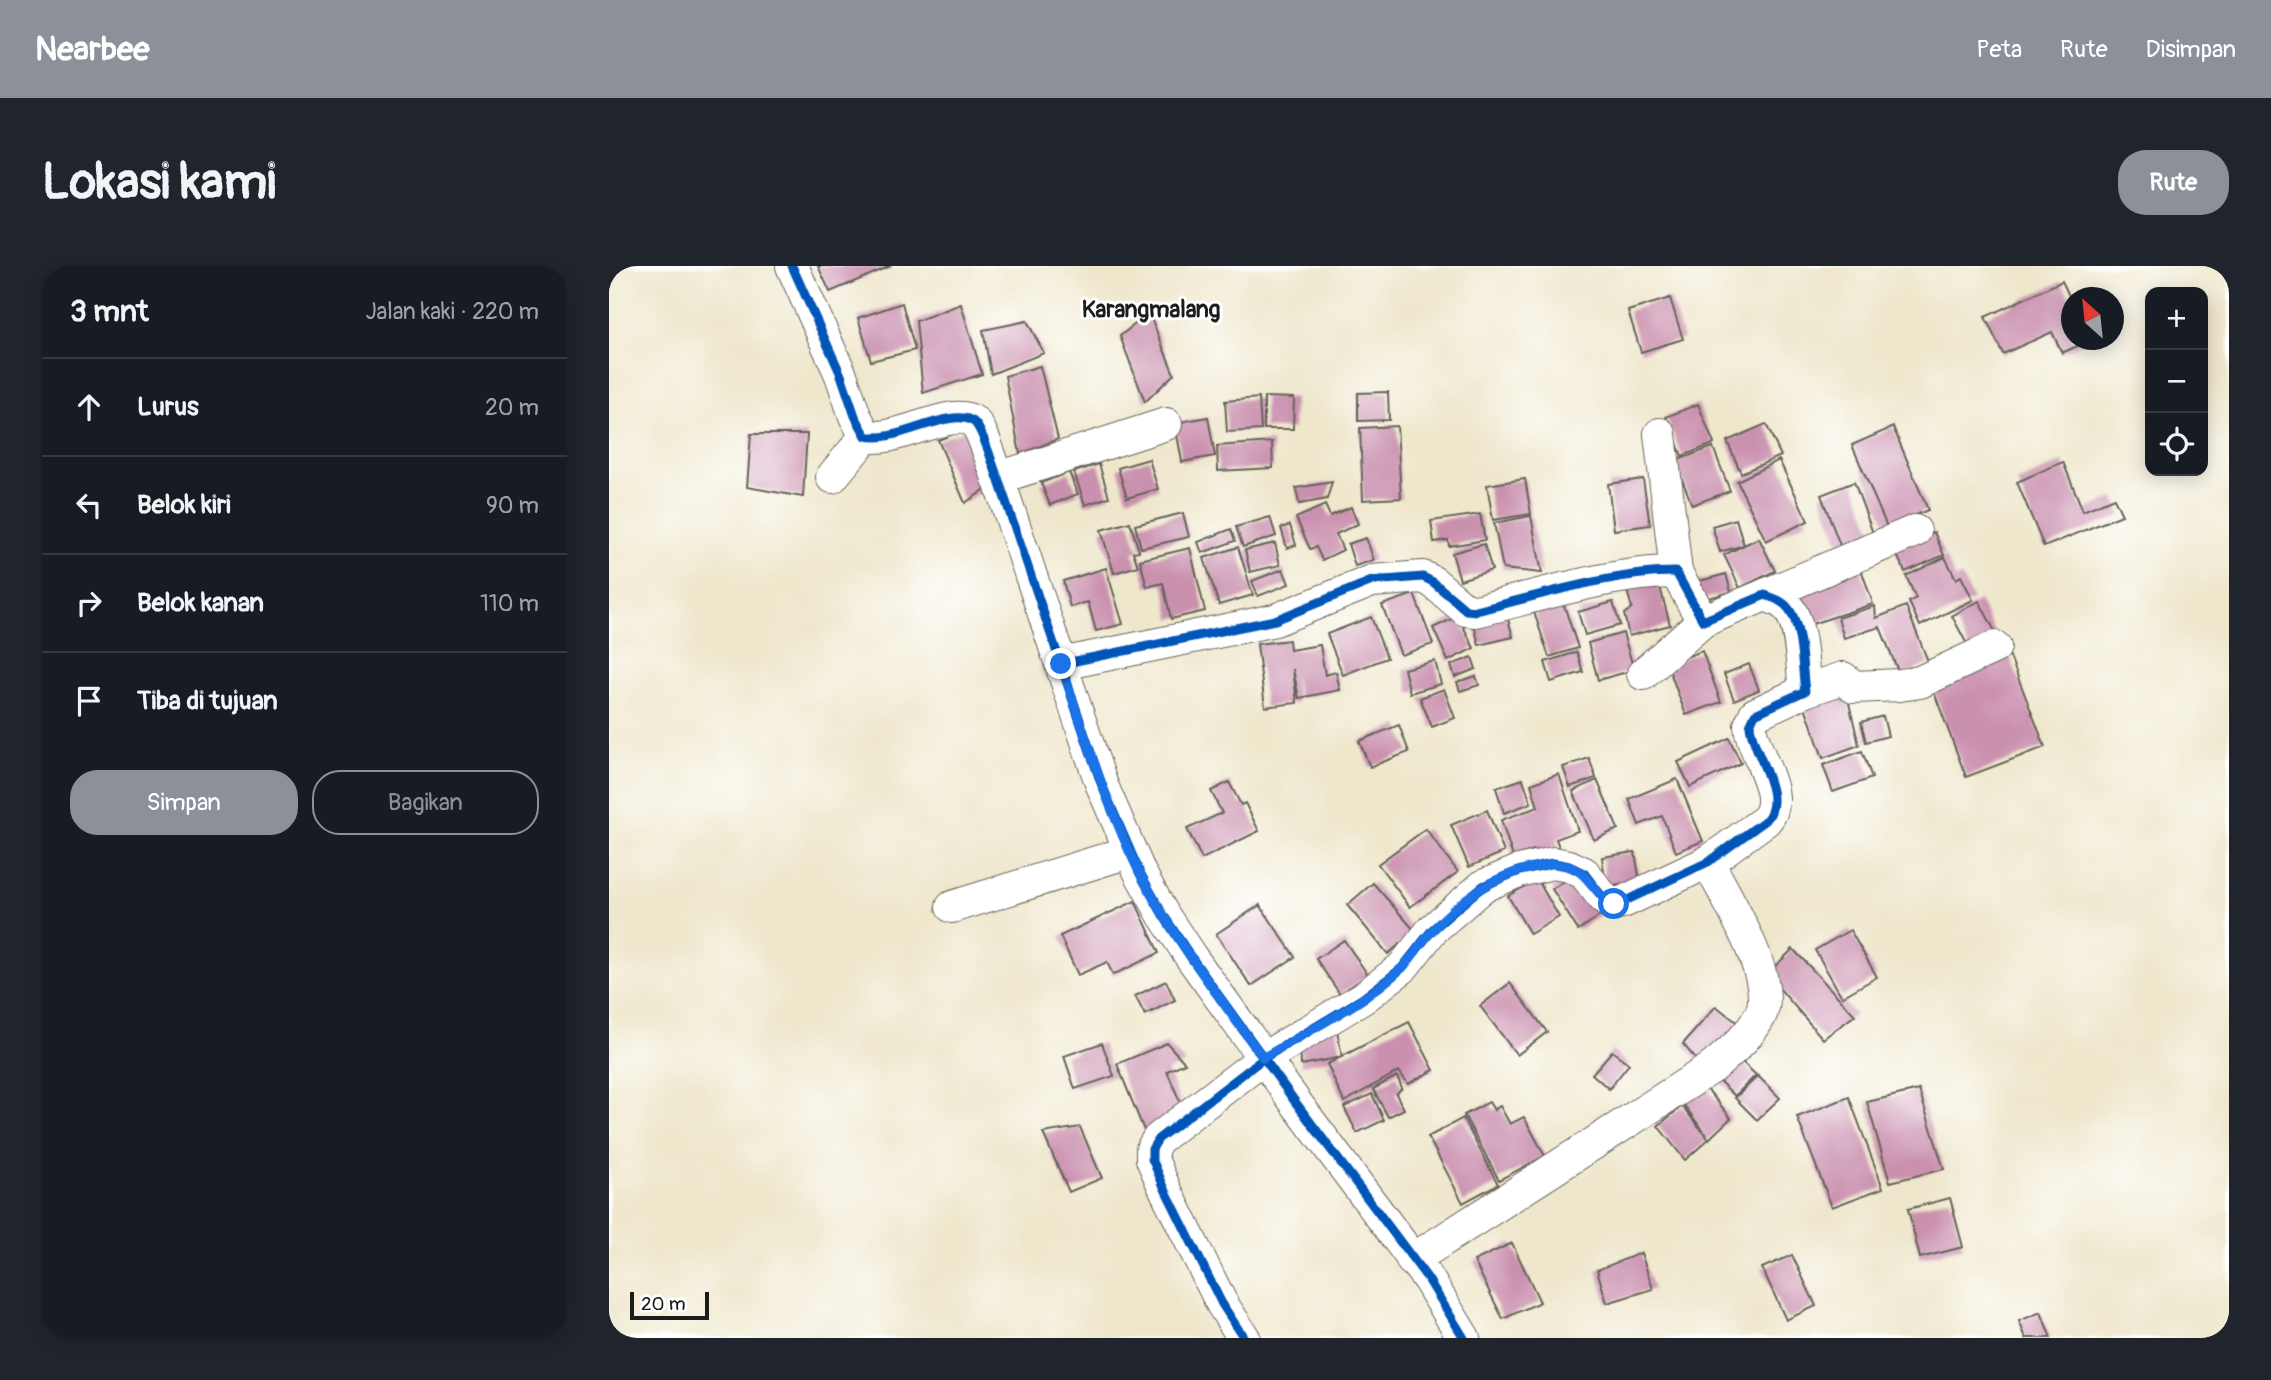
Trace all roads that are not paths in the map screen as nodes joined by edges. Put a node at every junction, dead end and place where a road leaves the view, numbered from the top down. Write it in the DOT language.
graph roads {
  1 [pos="792,266"];
  2 [pos="1166,424"];
  3 [pos="1660,434"];
  4 [pos="866,436"];
  5 [pos="832,477"];
  6 [pos="998,478"];
  7 [pos="1915,531"];
  8 [pos="1676,572"];
  9 [pos="1765,595"];
  10 [pos="1703,621"];
  11 [pos="1995,647"];
  12 [pos="1061,664"];
  13 [pos="1643,674"];
  14 [pos="1805,691"];
  15 [pos="1129,852"];
  16 [pos="1709,862"];
  17 [pos="952,907"];
  18 [pos="1263,1058"];
  19 [pos="1412,1260"];
  20 [pos="1244,1338"];
  21 [pos="1464,1338"];
  1 -- 4 [label="street"];
  2 -- 6 [label="street"];
  3 -- 8 [label="street"];
  4 -- 5 [label="street"];
  4 -- 6 [label="street"];
  6 -- 12 [label="street"];
  7 -- 9 [label="street"];
  8 -- 10 [label="street"];
  8 -- 12 [label="street"];
  9 -- 10 [label="street"];
  9 -- 14 [label="street"];
  10 -- 13 [label="street"];
  11 -- 14 [label="street"];
  12 -- 15 [label="street"];
  14 -- 16 [label="street"];
  15 -- 17 [label="street"];
  15 -- 18 [label="street"];
  16 -- 18 [label="street"];
  16 -- 19 [label="street"];
  18 -- 19 [label="street"];
  18 -- 20 [label="street"];
  19 -- 21 [label="street"];
}
